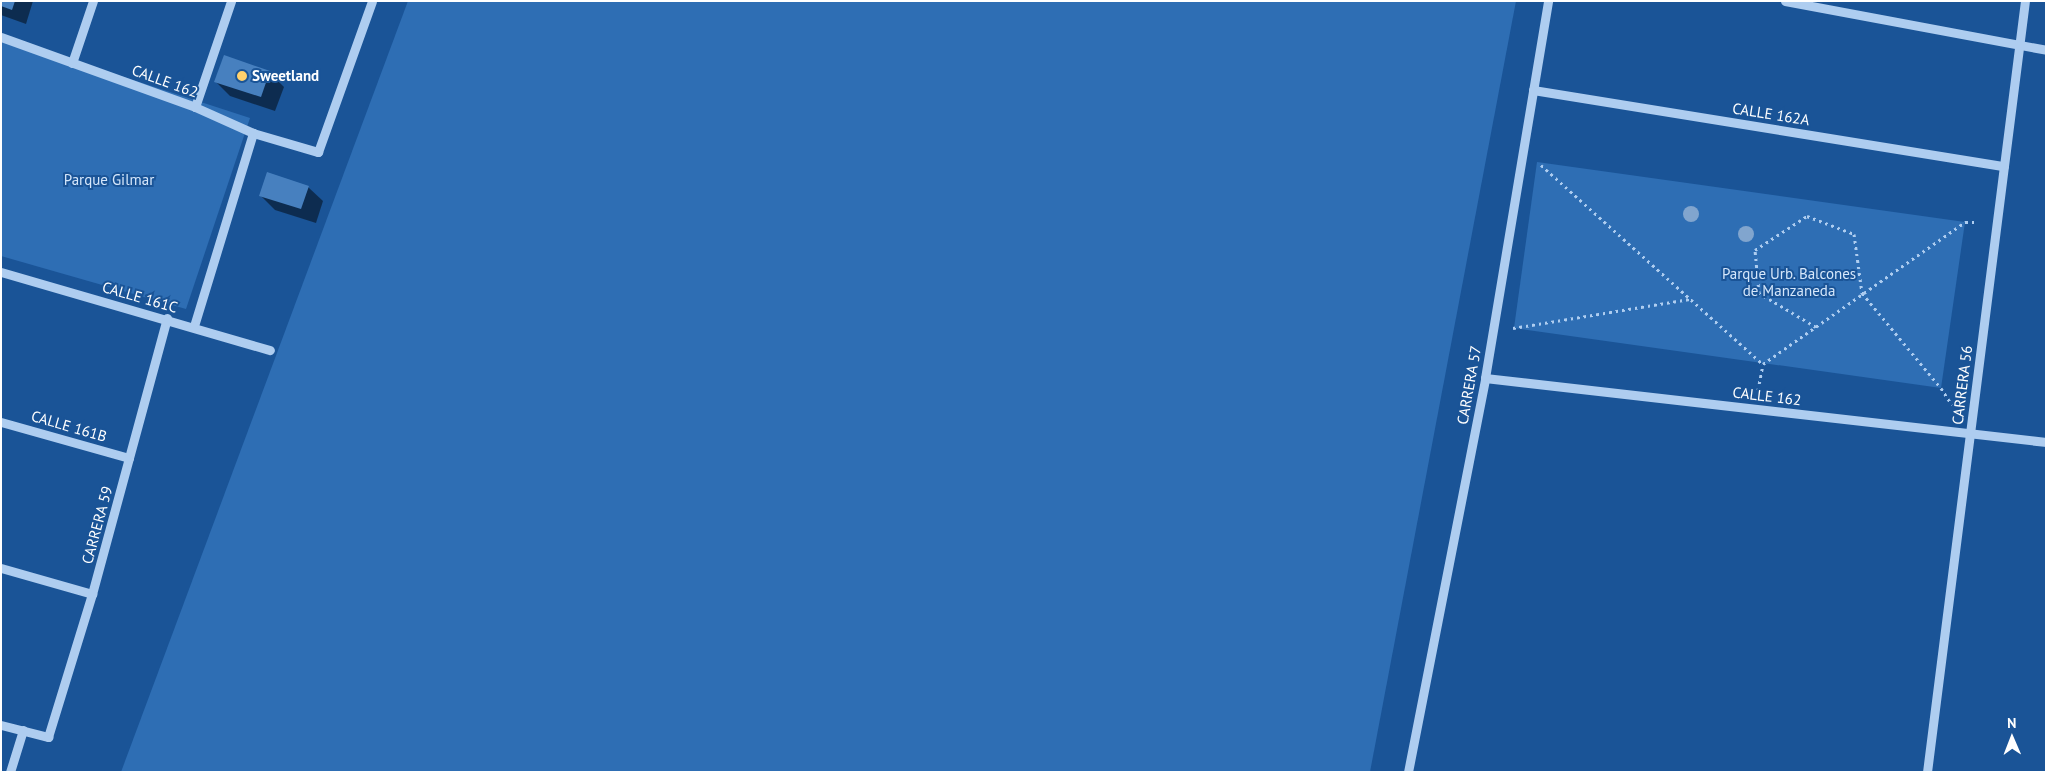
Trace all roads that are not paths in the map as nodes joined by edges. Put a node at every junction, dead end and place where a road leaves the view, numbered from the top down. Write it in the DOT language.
graph roads {
  1 [pos="93,1"];
  2 [pos="231,1"];
  3 [pos="372,1"];
  4 [pos="1548,1"];
  5 [pos="1785,1"];
  6 [pos="2024,1"];
  7 [pos="1,37"];
  8 [pos="2019,44"];
  9 [pos="2046,50"];
  10 [pos="72,63"];
  11 [pos="1533,90"];
  12 [pos="195,107"];
  13 [pos="253,134"];
  14 [pos="2004,166"];
  15 [pos="1,272"];
  16 [pos="167,318"];
  17 [pos="194,326"];
  18 [pos="270,350"];
  19 [pos="1485,378"];
  20 [pos="1,422"];
  21 [pos="1970,433"];
  22 [pos="2046,442"];
  23 [pos="129,458"];
  24 [pos="1,568"];
  25 [pos="92,594"];
  26 [pos="1,725"];
  27 [pos="23,730"];
  28 [pos="10,772"];
  29 [pos="1408,772"];
  30 [pos="1927,772"];
  1 -- 10 [label="street"];
  2 -- 12 [label="street"];
  3 -- 13 [label="street, CALLE 162"];
  4 -- 11 [label="street, CARRERA 57"];
  5 -- 8 [label="street"];
  6 -- 8 [label="street, CARRERA 56"];
  7 -- 10 [label="street, CALLE 162"];
  8 -- 9 [label="street"];
  8 -- 14 [label="street, CARRERA 56"];
  10 -- 12 [label="street, CALLE 162"];
  11 -- 14 [label="street, CALLE 162A"];
  11 -- 19 [label="street, CARRERA 57"];
  12 -- 13 [label="street, CALLE 162"];
  13 -- 17 [label="street"];
  14 -- 21 [label="street, CARRERA 56"];
  15 -- 16 [label="street, CALLE 161C"];
  16 -- 17 [label="street, CALLE 161C"];
  16 -- 23 [label="street, CARRERA 59"];
  17 -- 18 [label="street, CALLE 161C"];
  19 -- 21 [label="street, CALLE 162"];
  19 -- 29 [label="street, CARRERA 57"];
  20 -- 23 [label="street, CALLE 161B"];
  21 -- 22 [label="street, CALLE 162"];
  21 -- 30 [label="street, CARRERA 56"];
  23 -- 25 [label="street, CARRERA 59"];
  24 -- 25 [label="street"];
  25 -- 27 [label="street, CARRERA 59"];
  26 -- 27 [label="street"];
  27 -- 28 [label="street"];
}
